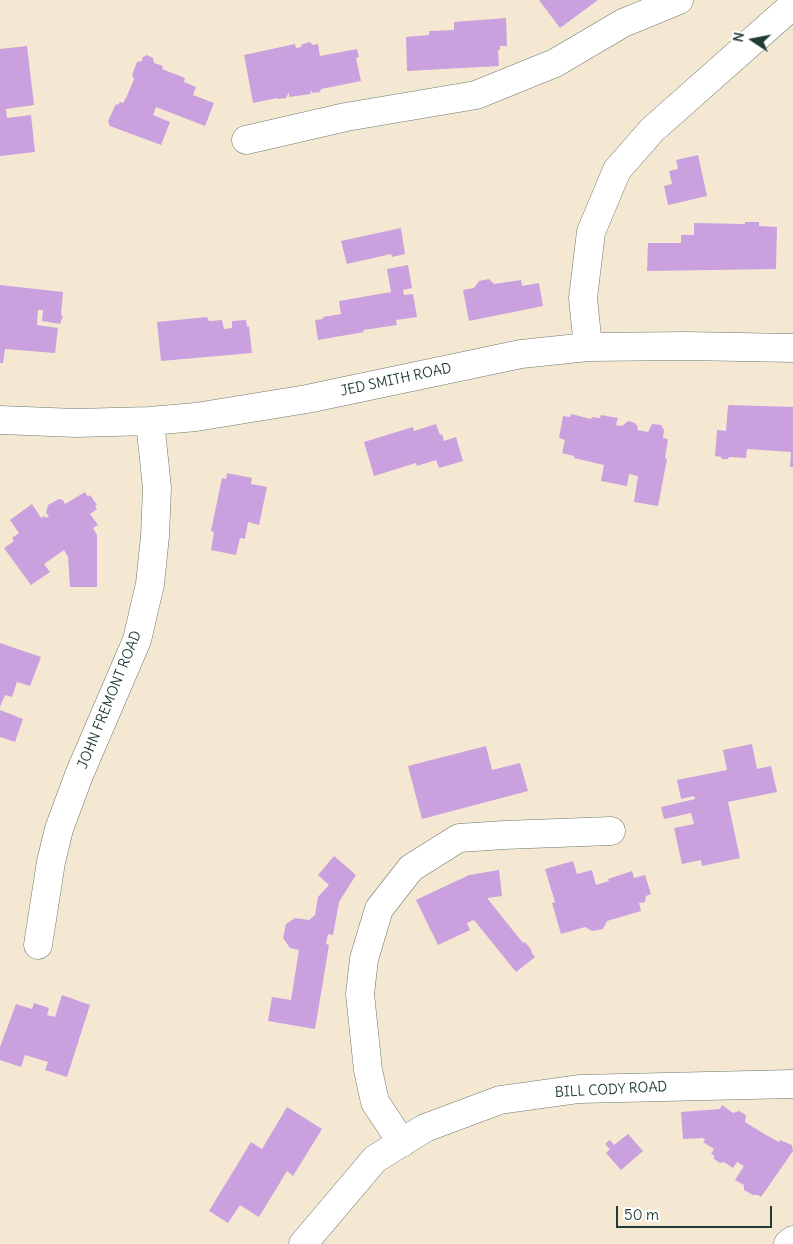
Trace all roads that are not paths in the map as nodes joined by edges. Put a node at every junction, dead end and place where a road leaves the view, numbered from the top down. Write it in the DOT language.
graph roads {
  1 [pos="679,0"];
  2 [pos="793,5"];
  3 [pos="246,140"];
  4 [pos="588,347"];
  5 [pos="793,348"];
  6 [pos="0,420"];
  7 [pos="150,421"];
  8 [pos="611,831"];
  9 [pos="38,944"];
  10 [pos="793,1084"];
  11 [pos="402,1143"];
  12 [pos="793,1240"];
  13 [pos="303,1244"];
  14 [pos="788,1244"];
  1 -- 3 [label="street"];
  2 -- 4 [label="street"];
  4 -- 5 [label="street, JED SMITH ROAD"];
  4 -- 7 [label="street, JED SMITH ROAD"];
  6 -- 7 [label="street, JED SMITH ROAD"];
  7 -- 9 [label="street, JOHN FREMONT ROAD"];
  8 -- 11 [label="street"];
  10 -- 11 [label="street, BILL CODY ROAD"];
  11 -- 13 [label="street, BILL CODY ROAD"];
  12 -- 14 [label="street"];
}
